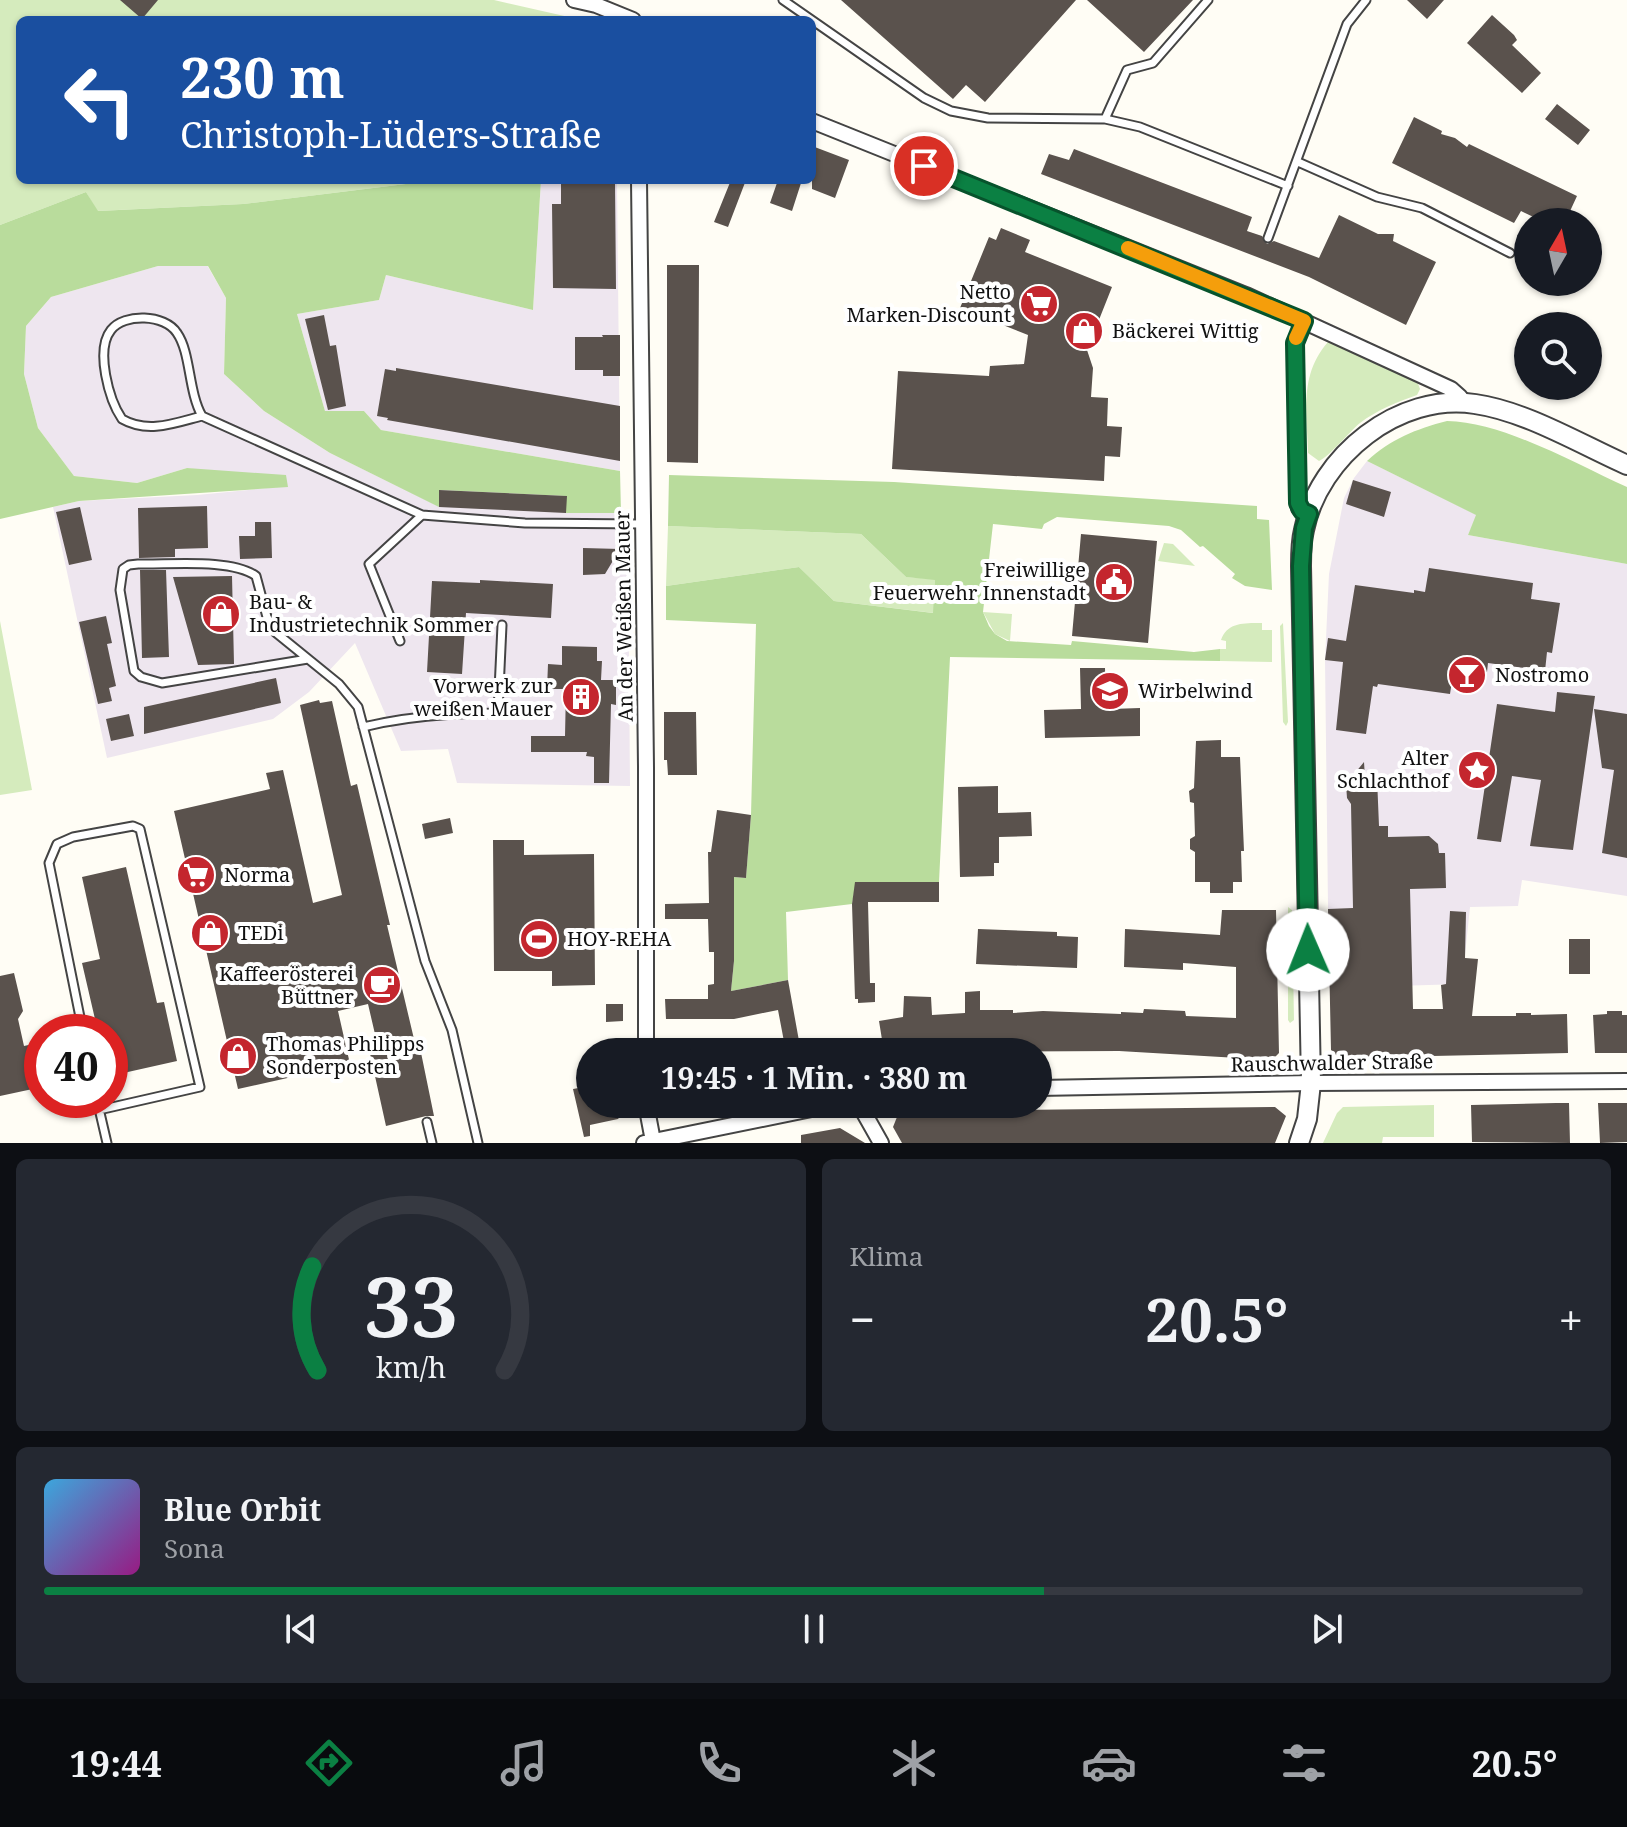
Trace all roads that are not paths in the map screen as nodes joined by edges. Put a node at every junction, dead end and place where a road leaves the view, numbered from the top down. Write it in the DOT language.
graph roads {
  1 [pos="574,0"];
  2 [pos="783,0"];
  3 [pos="1208,0"];
  4 [pos="1366,0"];
  5 [pos="623,16"];
  6 [pos="806,16"];
  7 [pos="816,23"];
  8 [pos="1105,119"];
  9 [pos="816,123"];
  10 [pos="1298,162"];
  11 [pos="639,184"];
  12 [pos="1288,186"];
  13 [pos="1268,238"];
  14 [pos="1510,253"];
  15 [pos="1304,321"];
  16 [pos="1461,403"];
  17 [pos="202,416"];
  18 [pos="1627,465"];
  19 [pos="1309,514"];
  20 [pos="422,515"];
  21 [pos="644,524"];
  22 [pos="502,625"];
  23 [pos="400,641"];
  24 [pos="308,659"];
  25 [pos="498,712"];
  26 [pos="540,713"];
  27 [pos="363,727"];
  28 [pos="79,1014"];
  29 [pos="646,1038"];
  30 [pos="1627,1081"];
  31 [pos="1311,1083"];
  32 [pos="1052,1088"];
  33 [pos="128,1103"];
  34 [pos="101,1118"];
  35 [pos="647,1118"];
  36 [pos="767,1118"];
  37 [pos="867,1118"];
  38 [pos="427,1122"];
  39 [pos="648,1142"];
  40 [pos="107,1143"];
  41 [pos="432,1143"];
  42 [pos="478,1143"];
  43 [pos="881,1143"];
  44 [pos="1299,1143"];
  1 -- 5 [label="street"];
  2 -- 6 [label="lane"];
  3 -- 8 [label="lane"];
  4 -- 10 [label="lane"];
  7 -- 8 [label="lane"];
  8 -- 12 [label="lane"];
  9 -- 15 [label="street"];
  10 -- 12 [label="lane"];
  10 -- 14 [label="lane"];
  11 -- 21 [label="street, An der Weißen Mauer"];
  12 -- 13 [label="lane"];
  15 -- 16 [label="street"];
  15 -- 19 [label="street"];
  16 -- 18 [label="street"];
  16 -- 19 [label="street"];
  17 -- 17 [label="lane"];
  17 -- 20 [label="lane"];
  19 -- 31 [label="street"];
  20 -- 21 [label="lane"];
  20 -- 23 [label="lane"];
  21 -- 29 [label="street, An der Weißen Mauer"];
  22 -- 25 [label="lane"];
  24 -- 24 [label="lane"];
  24 -- 27 [label="lane"];
  25 -- 26 [label="lane"];
  25 -- 27 [label="lane"];
  27 -- 42 [label="lane"];
  28 -- 33 [label="lane"];
  30 -- 31 [label="street, Rauschwalder Straße"];
  31 -- 32 [label="street, Rauschwalder Straße"];
  31 -- 44 [label="street"];
  34 -- 40 [label="lane"];
  35 -- 39 [label="street"];
  36 -- 39 [label="street"];
  37 -- 43 [label="street"];
  38 -- 41 [label="lane"];
}
